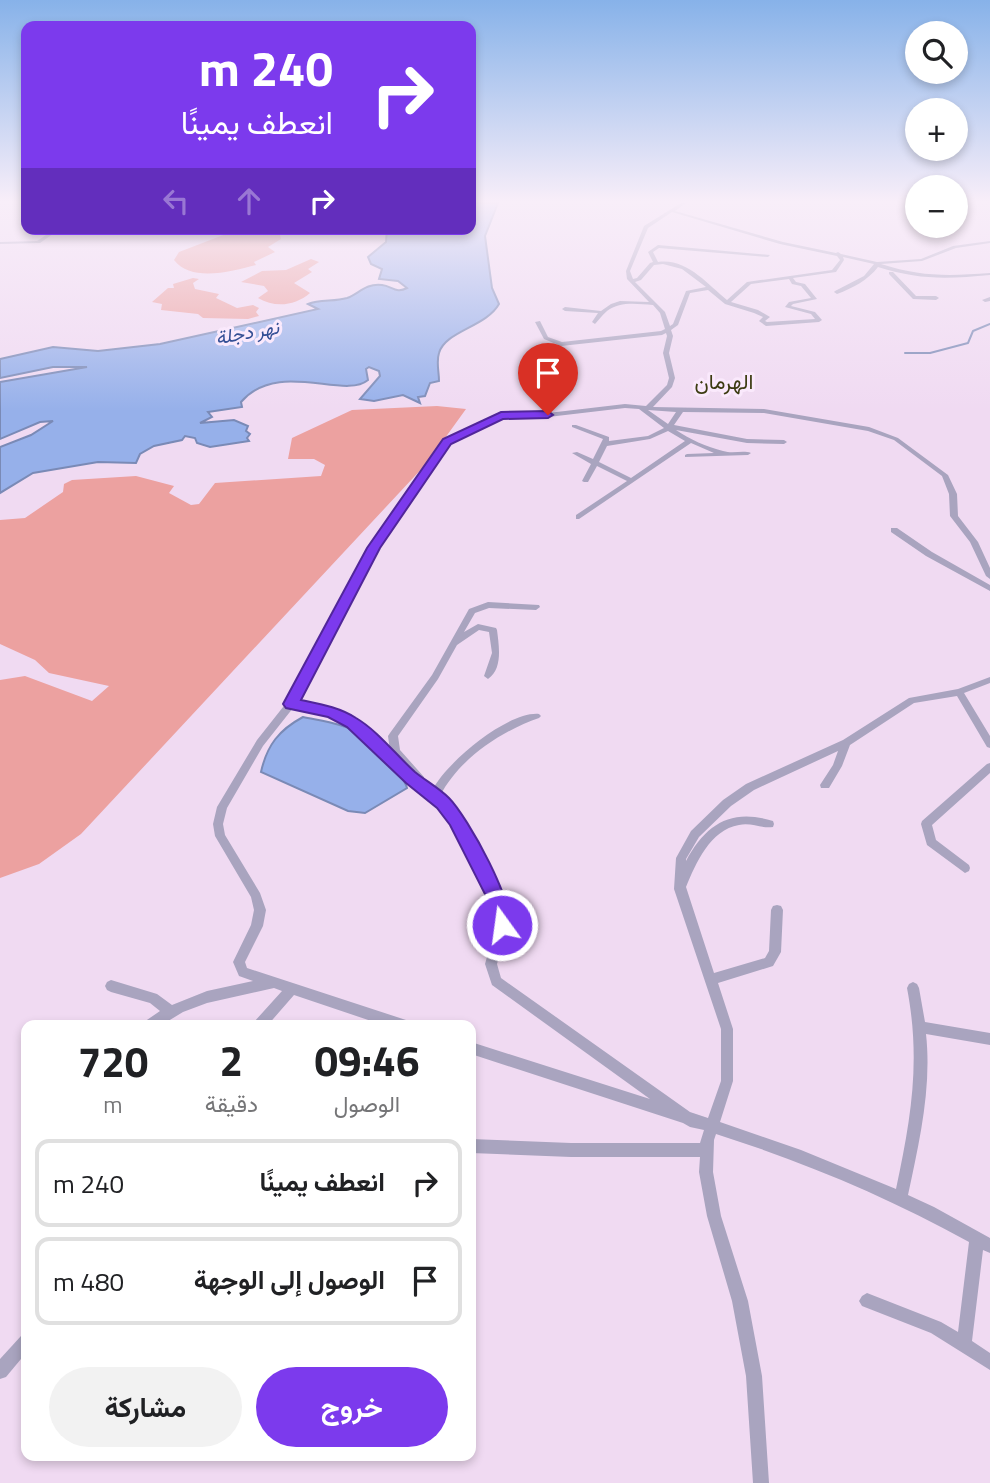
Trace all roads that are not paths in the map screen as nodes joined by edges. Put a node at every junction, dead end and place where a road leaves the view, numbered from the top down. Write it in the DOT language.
graph roads {
  1 [pos="628,272"];
  2 [pos="644,272"];
  3 [pos="689,272"];
  4 [pos="818,272"];
  5 [pos="868,272"];
  6 [pos="889,272"];
  7 [pos="904,272"];
  8 [pos="990,274"];
  9 [pos="790,276"];
  10 [pos="632,281"];
  11 [pos="709,288"];
  12 [pos="837,292"];
  13 [pos="936,298"];
  14 [pos="727,303"];
  15 [pos="655,304"];
  16 [pos="565,309"];
  17 [pos="600,312"];
  18 [pos="538,322"];
  19 [pos="595,322"];
  20 [pos="668,331"];
  21 [pos="644,408"];
  22 [pos="681,409"];
  23 [pos="574,426"];
  24 [pos="671,428"];
  25 [pos="690,441"];
  26 [pos="784,442"];
  27 [pos="604,444"];
  28 [pos="575,453"];
  29 [pos="748,453"];
  30 [pos="724,454"];
  31 [pos="687,456"];
  32 [pos="593,463"];
  33 [pos="586,481"];
  34 [pos="630,481"];
  35 [pos="579,517"];
  36 [pos="894,530"];
  37 [pos="990,576"];
  38 [pos="990,588"];
  39 [pos="536,607"];
  40 [pos="452,645"];
  41 [pos="488,676"];
  42 [pos="990,680"];
  43 [pos="960,692"];
  44 [pos="291,704"];
  45 [pos="536,716"];
  46 [pos="845,743"];
  47 [pos="990,744"];
  48 [pos="990,767"];
  49 [pos="977,778"];
  50 [pos="990,778"];
  51 [pos="825,785"];
  52 [pos="431,792"];
  53 [pos="769,824"];
  54 [pos="964,868"];
  55 [pos="680,889"];
  56 [pos="777,909"];
  57 [pos="710,980"];
  58 [pos="272,983"];
  59 [pos="111,986"];
  60 [pos="292,988"];
  61 [pos="913,988"];
  62 [pos="170,1010"];
  63 [pos="156,1020"];
  64 [pos="263,1020"];
  65 [pos="388,1020"];
  66 [pos="921,1027"];
  67 [pos="990,1039"];
  68 [pos="476,1050"];
  69 [pos="690,1120"];
  70 [pos="711,1125"];
  71 [pos="476,1146"];
  72 [pos="706,1150"];
  73 [pos="901,1197"];
  74 [pos="984,1242"];
  75 [pos="867,1301"];
  76 [pos="964,1343"];
  77 [pos="21,1347"];
  78 [pos="990,1362"];
  79 [pos="0,1371"];
  80 [pos="761,1483"];
  1 -- 10 [label="street"];
  2 -- 10 [label="street"];
  3 -- 11 [label="street"];
  4 -- 9 [label="street"];
  5 -- 12 [label="street"];
  6 -- 13 [label="street"];
  7 -- 8 [label="street"];
  9 -- 14 [label="street"];
  9 -- 14 [label="street"];
  10 -- 15 [label="street"];
  11 -- 14 [label="street"];
  11 -- 20 [label="street"];
  15 -- 17 [label="street"];
  15 -- 20 [label="street"];
  16 -- 17 [label="street"];
  17 -- 19 [label="street"];
  18 -- 20 [label="street"];
  20 -- 21 [label="street"];
  21 -- 22 [label="street"];
  21 -- 24 [label="street"];
  21 -- 44 [label="street"];
  22 -- 24 [label="street"];
  22 -- 37 [label="street"];
  23 -- 27 [label="street"];
  24 -- 25 [label="street"];
  24 -- 26 [label="street"];
  24 -- 27 [label="street"];
  25 -- 30 [label="street"];
  25 -- 34 [label="street"];
  27 -- 32 [label="street"];
  28 -- 32 [label="street"];
  29 -- 30 [label="street"];
  30 -- 31 [label="street"];
  32 -- 33 [label="street"];
  32 -- 34 [label="street"];
  34 -- 35 [label="street"];
  36 -- 38 [label="street"];
  39 -- 40 [label="street"];
  40 -- 41 [label="street"];
  40 -- 52 [label="street"];
  42 -- 43 [label="street"];
  43 -- 46 [label="street"];
  43 -- 47 [label="street"];
  44 -- 52 [label="street"];
  44 -- 58 [label="street"];
  45 -- 52 [label="street"];
  46 -- 51 [label="street"];
  46 -- 55 [label="street"];
  48 -- 49 [label="street"];
  49 -- 50 [label="street"];
  49 -- 54 [label="street"];
  52 -- 69 [label="street"];
  53 -- 55 [label="street"];
  55 -- 57 [label="street"];
  56 -- 57 [label="street"];
  57 -- 70 [label="street"];
  58 -- 60 [label="street"];
  58 -- 62 [label="street"];
  59 -- 62 [label="street"];
  60 -- 64 [label="street"];
  60 -- 65 [label="street"];
  61 -- 66 [label="street"];
  62 -- 63 [label="street"];
  66 -- 67 [label="street"];
  66 -- 73 [label="street"];
  68 -- 69 [label="street"];
  69 -- 70 [label="street"];
  70 -- 72 [label="street"];
  70 -- 73 [label="street"];
  71 -- 72 [label="street"];
  72 -- 80 [label="street"];
  73 -- 74 [label="street"];
  74 -- 76 [label="street"];
  75 -- 76 [label="street"];
  76 -- 78 [label="street"];
  77 -- 79 [label="street"];
}
